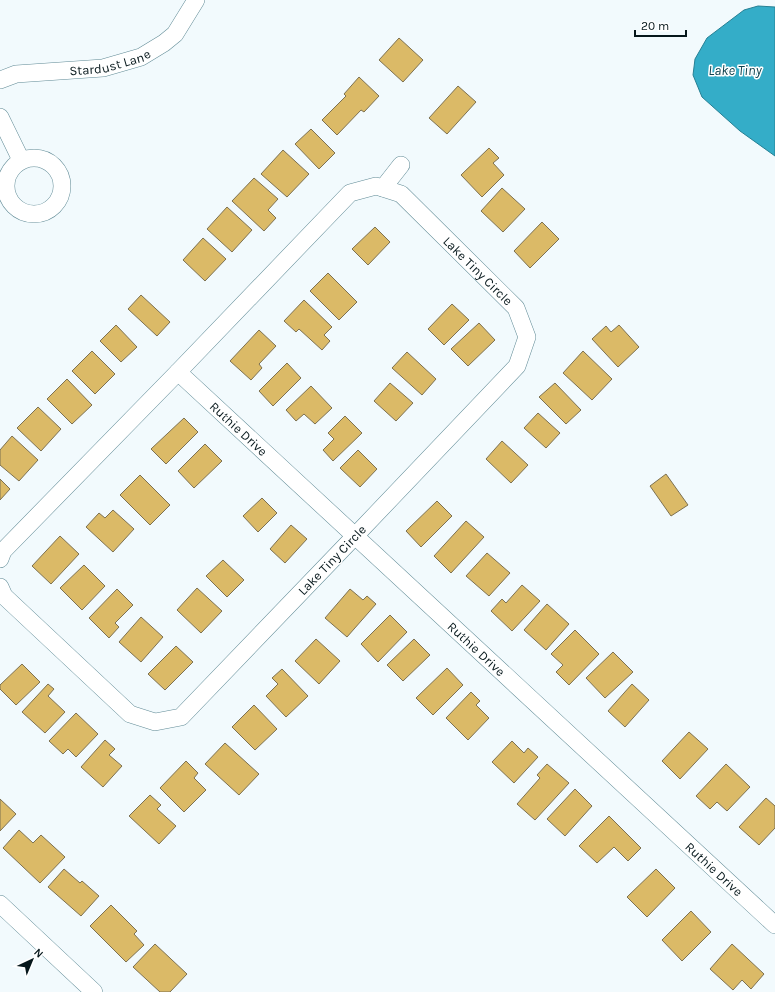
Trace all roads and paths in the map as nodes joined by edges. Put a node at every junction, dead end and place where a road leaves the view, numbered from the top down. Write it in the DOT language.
graph roads {
  1 [pos="196,0"];
  2 [pos="0,80"];
  3 [pos="0,117"];
  4 [pos="21,160"];
  5 [pos="401,165"];
  6 [pos="383,188"];
  7 [pos="178,372"];
  8 [pos="355,536"];
  9 [pos="0,559"];
  10 [pos="0,587"];
  11 [pos="0,904"];
  12 [pos="775,926"];
  13 [pos="94,992"];
  1 -- 2 [label="street, Stardust Lane"];
  3 -- 4 [label="street"];
  5 -- 6 [label="street"];
  6 -- 7 [label="street, Lake Tiny Circle"];
  6 -- 8 [label="street, Lake Tiny Circle"];
  7 -- 8 [label="street, Ruthie Drive"];
  7 -- 9 [label="street, Lake Tiny Circle"];
  8 -- 10 [label="street, Lake Tiny Circle"];
  8 -- 12 [label="street, Ruthie Drive"];
  11 -- 13 [label="street"];
}
